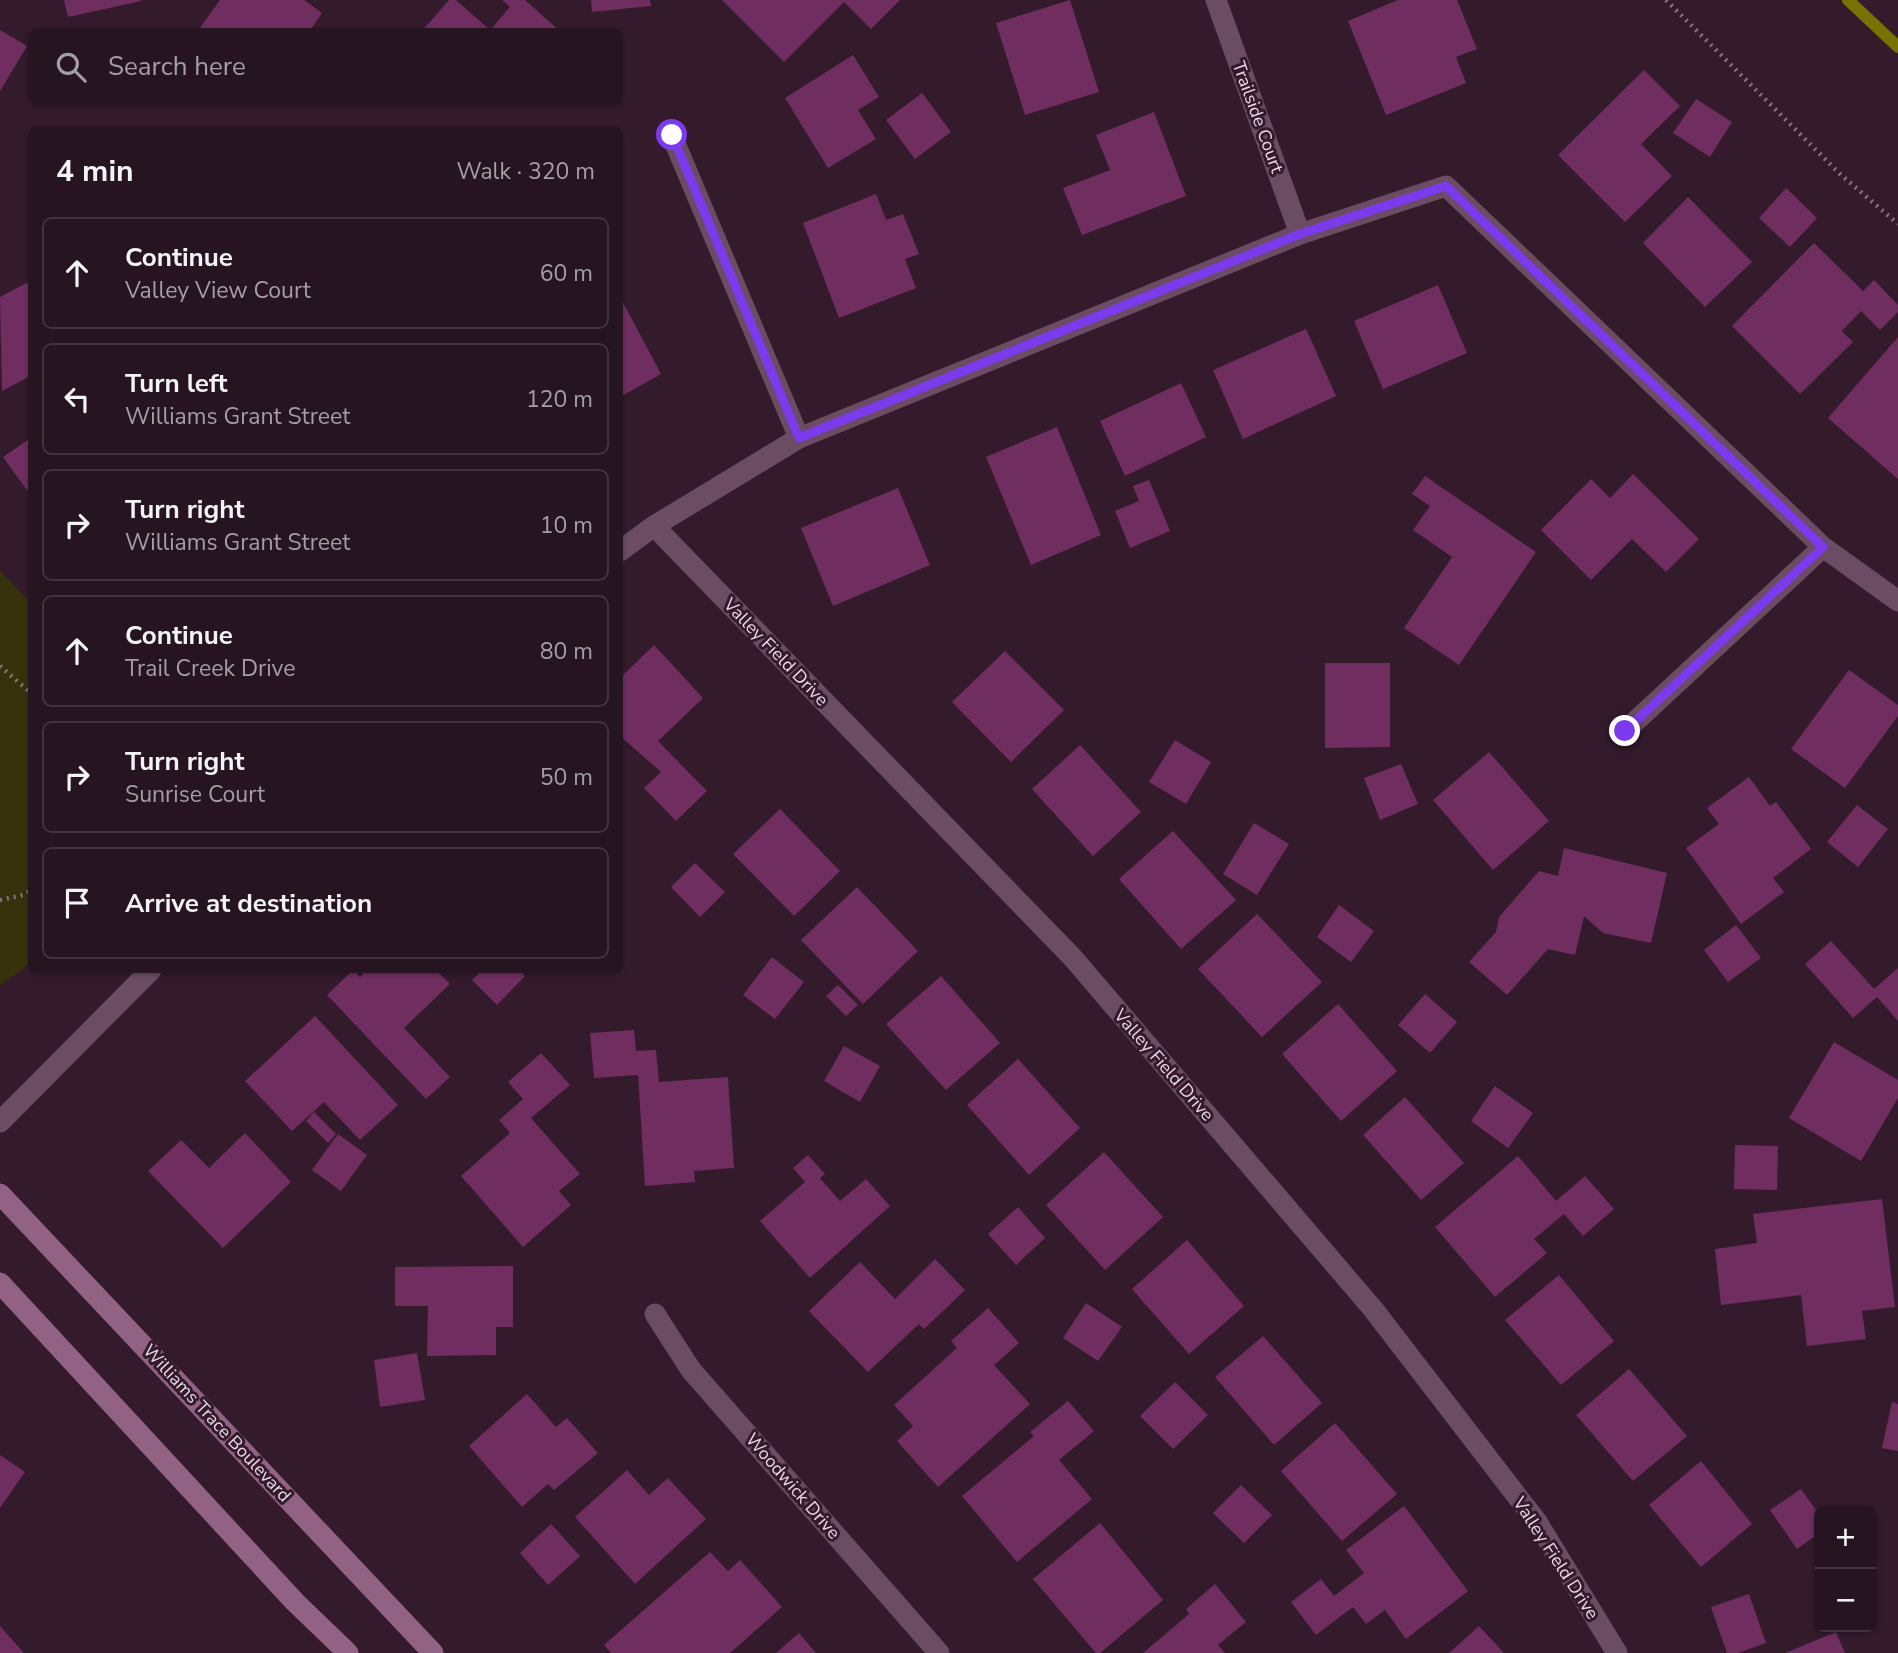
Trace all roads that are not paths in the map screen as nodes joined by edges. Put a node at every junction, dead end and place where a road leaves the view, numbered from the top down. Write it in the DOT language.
graph roads {
  1 [pos="1216,0"];
  2 [pos="672,135"];
  3 [pos="1300,234"];
  4 [pos="799,438"];
  5 [pos="654,526"];
  6 [pos="1823,547"];
  7 [pos="623,549"];
  8 [pos="1898,601"];
  9 [pos="1625,731"];
  10 [pos="148,973"];
  11 [pos="0,1122"];
  12 [pos="0,1194"];
  13 [pos="0,1283"];
  14 [pos="655,1314"];
  15 [pos="348,1653"];
  16 [pos="433,1653"];
  17 [pos="939,1653"];
  18 [pos="1616,1653"];
  1 -- 3 [label="street, Trailside Court"];
  2 -- 4 [label="street"];
  3 -- 4 [label="street"];
  3 -- 6 [label="street"];
  4 -- 5 [label="street"];
  5 -- 7 [label="street"];
  5 -- 18 [label="street, Valley Field Drive"];
  6 -- 8 [label="street"];
  6 -- 9 [label="street"];
  10 -- 11 [label="street"];
  12 -- 16 [label="main road, Williams Trace Boulevard"];
  13 -- 15 [label="main road"];
  14 -- 17 [label="street, Woodwick Drive"];
}
